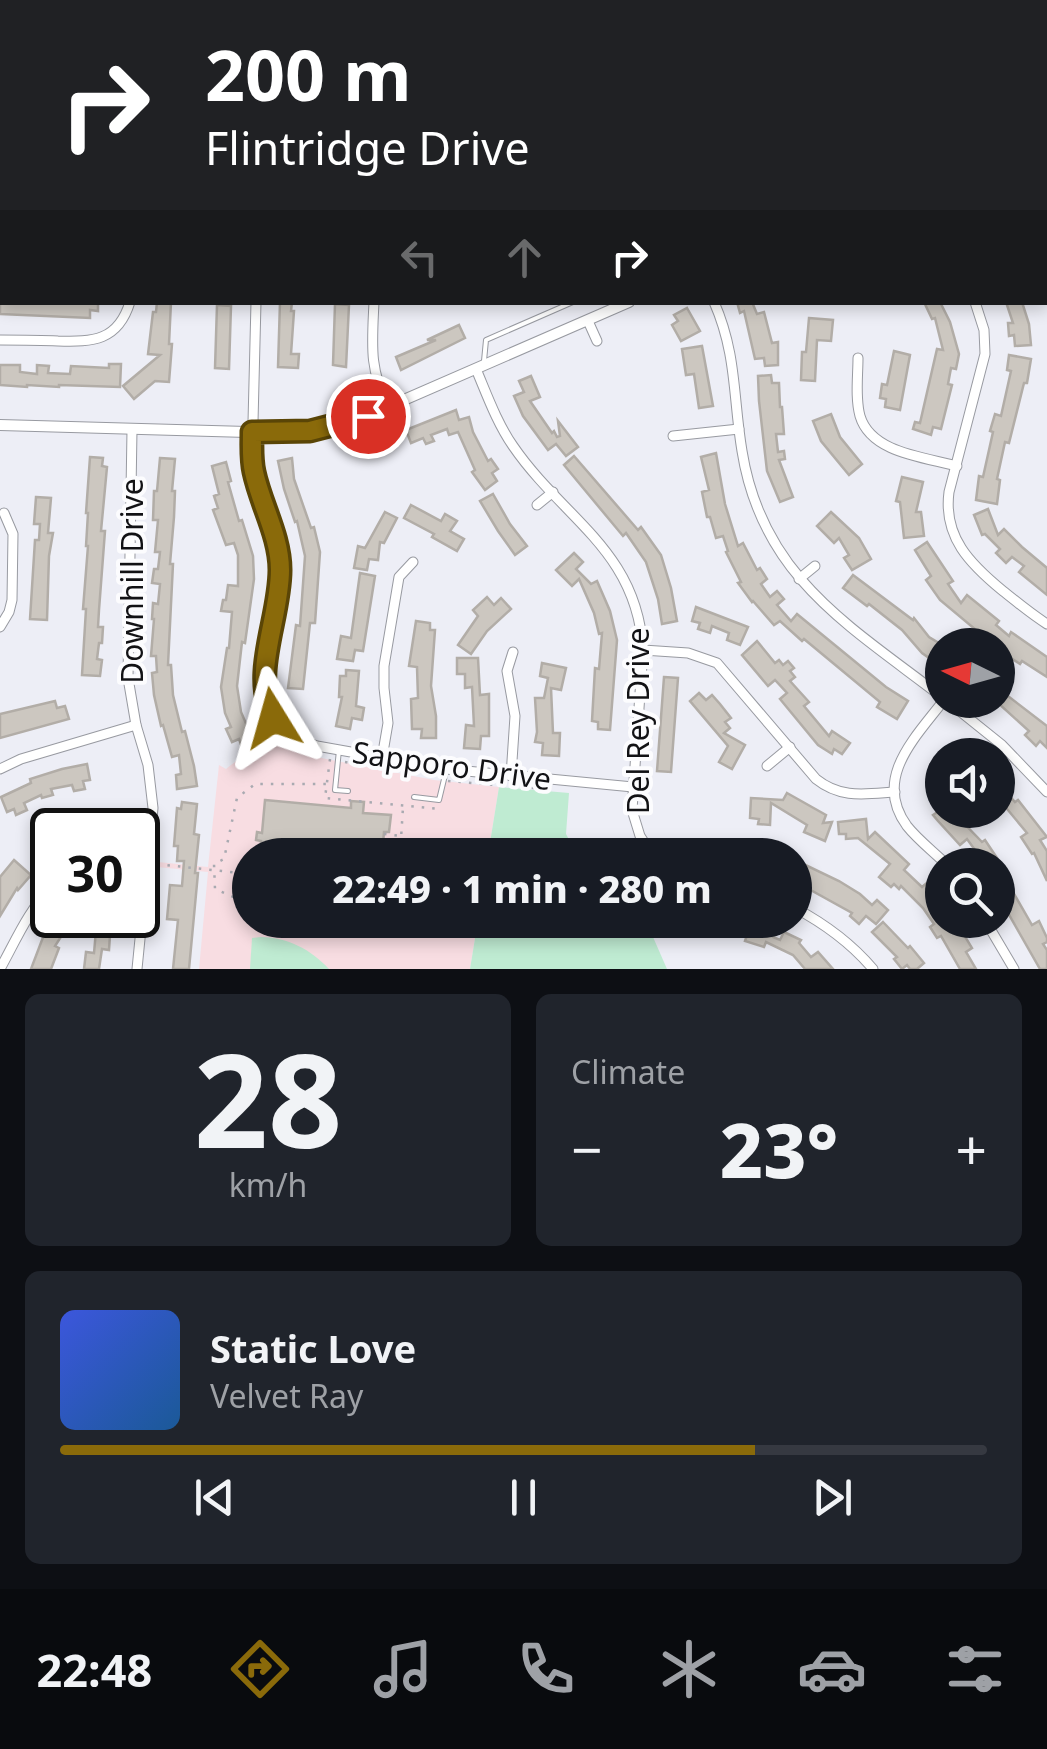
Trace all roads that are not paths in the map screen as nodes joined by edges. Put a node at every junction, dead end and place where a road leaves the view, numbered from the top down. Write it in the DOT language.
graph roads {
  1 [pos="129,305"];
  2 [pos="256,305"];
  3 [pos="374,305"];
  4 [pos="566,305"];
  5 [pos="715,305"];
  6 [pos="977,305"];
  7 [pos="610,306"];
  8 [pos="588,321"];
  9 [pos="0,340"];
  10 [pos="598,340"];
  11 [pos="858,358"];
  12 [pos="480,367"];
  13 [pos="388,408"];
  14 [pos="368,416"];
  15 [pos="0,426"];
  16 [pos="739,429"];
  17 [pos="132,430"];
  18 [pos="252,432"];
  19 [pos="673,436"];
  20 [pos="377,440"];
  21 [pos="957,466"];
  22 [pos="553,492"];
  23 [pos="536,505"];
  24 [pos="4,513"];
  25 [pos="413,562"];
  26 [pos="815,566"];
  27 [pos="799,579"];
  28 [pos="1047,624"];
  29 [pos="0,627"];
  30 [pos="643,650"];
  31 [pos="514,652"];
  32 [pos="925,684"];
  33 [pos="930,718"];
  34 [pos="968,718"];
  35 [pos="136,725"];
  36 [pos="790,747"];
  37 [pos="338,755"];
  38 [pos="382,758"];
  39 [pos="767,766"];
  40 [pos="0,769"];
  41 [pos="446,770"];
  42 [pos="511,776"];
  43 [pos="633,787"];
  44 [pos="348,791"];
  45 [pos="895,792"];
  46 [pos="1047,792"];
  47 [pos="414,797"];
  48 [pos="151,808"];
  49 [pos="641,838"];
  50 [pos="931,848"];
  51 [pos="30,915"];
  52 [pos="812,918"];
  53 [pos="140,938"];
  54 [pos="996,938"];
  55 [pos="0,969"];
  56 [pos="137,969"];
  57 [pos="873,969"];
  58 [pos="1014,969"];
  1 -- 9 [label="street"];
  2 -- 18 [label="street, Sapporo Drive"];
  3 -- 13 [label="street"];
  4 -- 12 [label="lane"];
  5 -- 16 [label="street"];
  6 -- 21 [label="street"];
  7 -- 8 [label="street"];
  8 -- 10 [label="street"];
  8 -- 12 [label="street"];
  11 -- 21 [label="street"];
  12 -- 13 [label="street"];
  12 -- 22 [label="street, Del Rey Drive"];
  13 -- 14 [label="street"];
  14 -- 18 [label="street"];
  14 -- 20 [label="street"];
  15 -- 17 [label="street"];
  16 -- 19 [label="street"];
  16 -- 27 [label="street"];
  17 -- 18 [label="street"];
  17 -- 35 [label="street, Downhill Drive"];
  18 -- 37 [label="street, Sapporo Drive"];
  21 -- 28 [label="street"];
  22 -- 23 [label="street"];
  22 -- 30 [label="street, Del Rey Drive"];
  24 -- 29 [label="street"];
  25 -- 38 [label="street"];
  26 -- 27 [label="street"];
  27 -- 32 [label="street"];
  30 -- 36 [label="street"];
  30 -- 43 [label="street, Del Rey Drive"];
  31 -- 42 [label="street"];
  33 -- 45 [label="street"];
  34 -- 46 [label="street"];
  35 -- 40 [label="street"];
  35 -- 48 [label="street, Downhill Drive"];
  36 -- 39 [label="street"];
  36 -- 45 [label="street"];
  37 -- 38 [label="street, Sapporo Drive"];
  37 -- 44 [label="lane"];
  38 -- 41 [label="street, Sapporo Drive"];
  41 -- 42 [label="street, Sapporo Drive"];
  41 -- 47 [label="lane"];
  42 -- 43 [label="street, Sapporo Drive"];
  43 -- 49 [label="street, Del Rey Drive"];
  45 -- 50 [label="street"];
  51 -- 55 [label="street"];
  52 -- 57 [label="street"];
  53 -- 56 [label="street, Downhill Drive"];
  54 -- 58 [label="street"];
}
